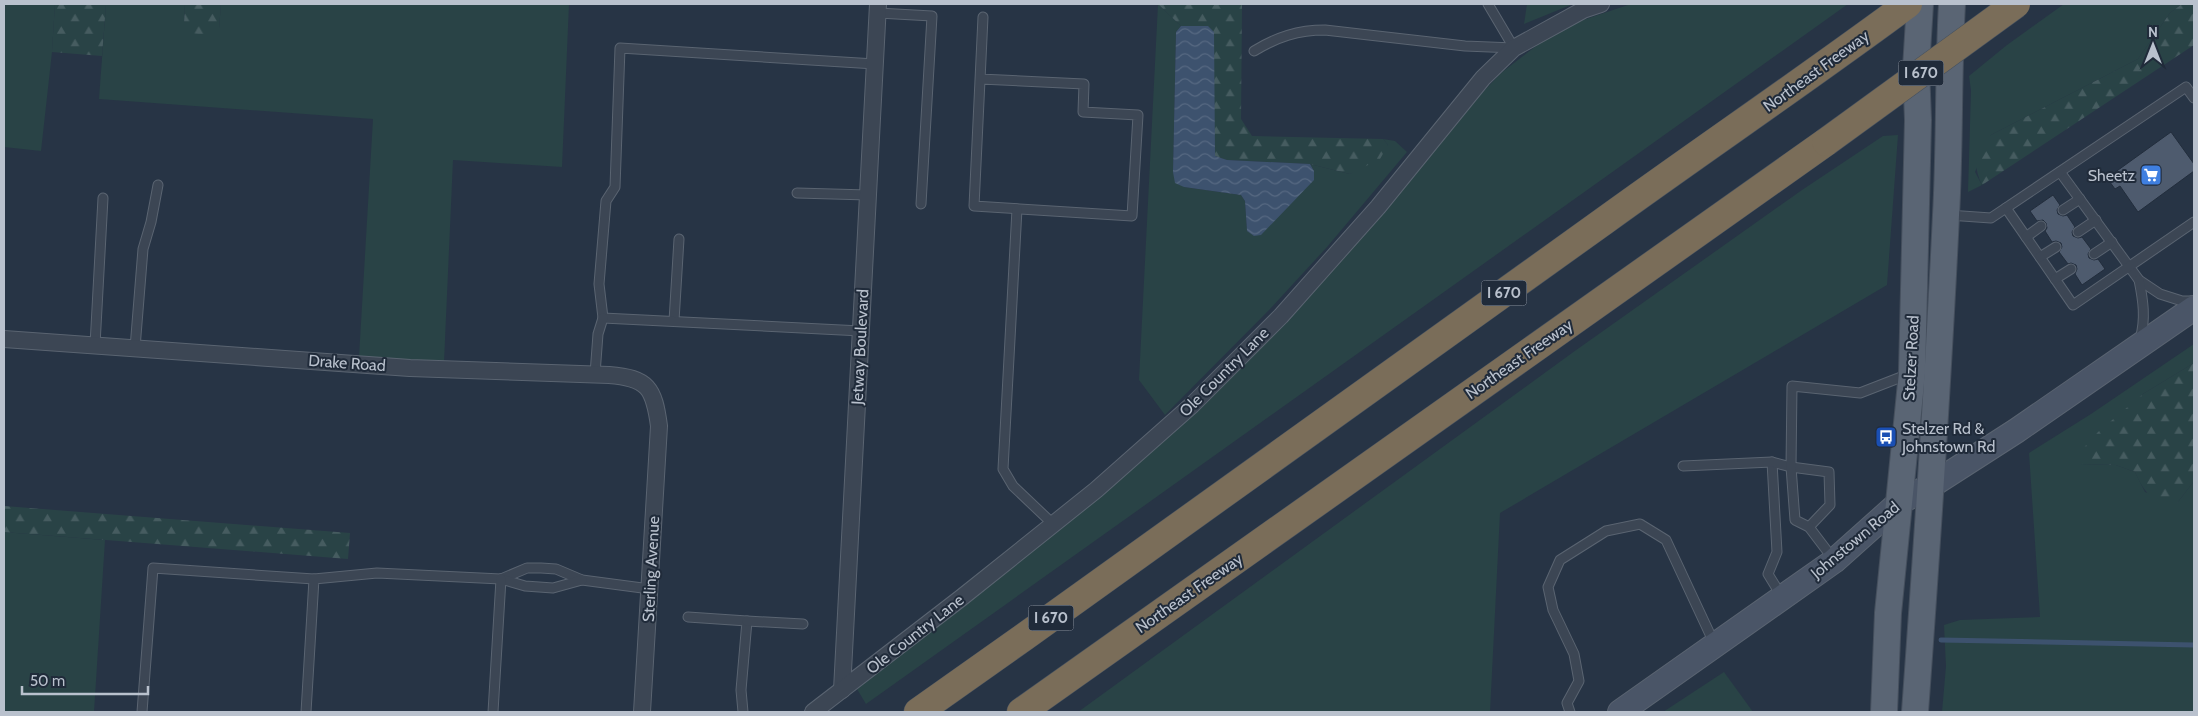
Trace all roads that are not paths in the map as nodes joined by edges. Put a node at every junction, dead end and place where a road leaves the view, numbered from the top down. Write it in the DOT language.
graph roads {
  1 [pos="1488,4"];
  2 [pos="1601,4"];
  3 [pos="1908,4"];
  4 [pos="1920,4"];
  5 [pos="1952,4"];
  6 [pos="2016,4"];
  7 [pos="878,8"];
  8 [pos="983,17"];
  9 [pos="1514,48"];
  10 [pos="1254,50"];
  11 [pos="875,64"];
  12 [pos="980,79"];
  13 [pos="2194,97"];
  14 [pos="2060,172"];
  15 [pos="158,185"];
  16 [pos="797,193"];
  17 [pos="868,195"];
  18 [pos="103,198"];
  19 [pos="2080,198"];
  20 [pos="920,204"];
  21 [pos="2006,208"];
  22 [pos="1017,209"];
  23 [pos="2063,210"];
  24 [pos="1946,214"];
  25 [pos="2096,220"];
  26 [pos="2194,222"];
  27 [pos="2041,226"];
  28 [pos="2078,232"];
  29 [pos="2026,237"];
  30 [pos="679,239"];
  31 [pos="2112,242"];
  32 [pos="2056,247"];
  33 [pos="2094,254"];
  34 [pos="2040,257"];
  35 [pos="2130,266"];
  36 [pos="2071,269"];
  37 [pos="2055,279"];
  38 [pos="2139,280"];
  39 [pos="2194,301"];
  40 [pos="2194,308"];
  41 [pos="603,318"];
  42 [pos="674,321"];
  43 [pos="861,331"];
  44 [pos="4,339"];
  45 [pos="95,345"];
  46 [pos="2138,346"];
  47 [pos="135,348"];
  48 [pos="1912,373"];
  49 [pos="595,374"];
  50 [pos="659,426"];
  51 [pos="1772,462"];
  52 [pos="1683,466"];
  53 [pos="1791,467"];
  54 [pos="1932,485"];
  55 [pos="1900,502"];
  56 [pos="1053,524"];
  57 [pos="1809,527"];
  58 [pos="1834,561"];
  59 [pos="501,578"];
  60 [pos="314,579"];
  61 [pos="582,580"];
  62 [pos="650,589"];
  63 [pos="1782,598"];
  64 [pos="688,617"];
  65 [pos="747,621"];
  66 [pos="803,624"];
  67 [pos="1715,645"];
  68 [pos="842,690"];
  69 [pos="142,712"];
  70 [pos="306,712"];
  71 [pos="493,712"];
  72 [pos="642,712"];
  73 [pos="743,712"];
  74 [pos="813,712"];
  75 [pos="918,712"];
  76 [pos="1021,712"];
  77 [pos="1570,712"];
  78 [pos="1620,712"];
  79 [pos="1884,712"];
  80 [pos="1915,712"];
  1 -- 9 [label="lane"];
  2 -- 9 [label="street, Ole Country Lane"];
  3 -- 75 [label="highway, Northeast Freeway / I 670"];
  4 -- 48 [label="main road, Stelzer Road"];
  5 -- 24 [label="main road, Stelzer Road"];
  6 -- 76 [label="highway, Northeast Freeway / I 670, bridge"];
  7 -- 11 [label="street, Jetway Boulevard"];
  7 -- 20 [label="lane"];
  8 -- 12 [label="lane"];
  9 -- 10 [label="lane"];
  9 -- 56 [label="street, Ole Country Lane"];
  11 -- 17 [label="street, Jetway Boulevard"];
  11 -- 41 [label="lane"];
  12 -- 22 [label="lane"];
  12 -- 22 [label="lane"];
  13 -- 14 [label="lane"];
  14 -- 19 [label="lane"];
  14 -- 21 [label="lane"];
  15 -- 47 [label="lane"];
  16 -- 17 [label="lane"];
  17 -- 43 [label="street, Jetway Boulevard"];
  18 -- 45 [label="lane"];
  19 -- 23 [label="lane"];
  19 -- 25 [label="lane"];
  21 -- 24 [label="lane"];
  21 -- 29 [label="lane"];
  22 -- 56 [label="lane"];
  24 -- 54 [label="main road, Stelzer Road"];
  25 -- 28 [label="lane"];
  25 -- 31 [label="lane"];
  26 -- 35 [label="lane"];
  27 -- 29 [label="lane"];
  29 -- 34 [label="lane"];
  30 -- 42 [label="lane"];
  31 -- 33 [label="lane"];
  31 -- 35 [label="lane"];
  32 -- 34 [label="lane"];
  34 -- 37 [label="lane"];
  35 -- 37 [label="lane"];
  35 -- 38 [label="lane"];
  36 -- 37 [label="lane"];
  38 -- 39 [label="lane"];
  38 -- 46 [label="lane"];
  40 -- 46 [label="main road, Johnstown Road"];
  41 -- 42 [label="lane"];
  41 -- 49 [label="lane"];
  42 -- 43 [label="lane"];
  43 -- 68 [label="street, Jetway Boulevard"];
  44 -- 45 [label="street, Drake Road"];
  45 -- 47 [label="street, Drake Road"];
  46 -- 54 [label="main road, Johnstown Road"];
  47 -- 49 [label="street, Drake Road"];
  48 -- 53 [label="lane"];
  48 -- 55 [label="main road, Stelzer Road"];
  49 -- 50 [label="street, Drake Road"];
  50 -- 62 [label="street, Sterling Avenue"];
  51 -- 52 [label="lane"];
  51 -- 53 [label="lane"];
  51 -- 63 [label="lane"];
  53 -- 57 [label="lane"];
  53 -- 57 [label="lane"];
  54 -- 55 [label="main road, Johnstown Road"];
  54 -- 80 [label="main road, Stelzer Road"];
  55 -- 58 [label="main road, Johnstown Road"];
  55 -- 79 [label="main road, Stelzer Road"];
  56 -- 68 [label="street, Ole Country Lane"];
  57 -- 58 [label="lane"];
  58 -- 63 [label="main road, Johnstown Road"];
  59 -- 60 [label="lane"];
  59 -- 61 [label="lane"];
  59 -- 61 [label="lane"];
  59 -- 71 [label="lane"];
  60 -- 69 [label="lane"];
  60 -- 70 [label="lane"];
  61 -- 62 [label="lane"];
  62 -- 72 [label="street, Sterling Avenue"];
  63 -- 67 [label="main road, Johnstown Road"];
  64 -- 65 [label="lane"];
  65 -- 66 [label="lane"];
  65 -- 73 [label="lane"];
  67 -- 77 [label="lane"];
  67 -- 78 [label="main road, Johnstown Road"];
  68 -- 74 [label="street, Ole Country Lane"];
}
